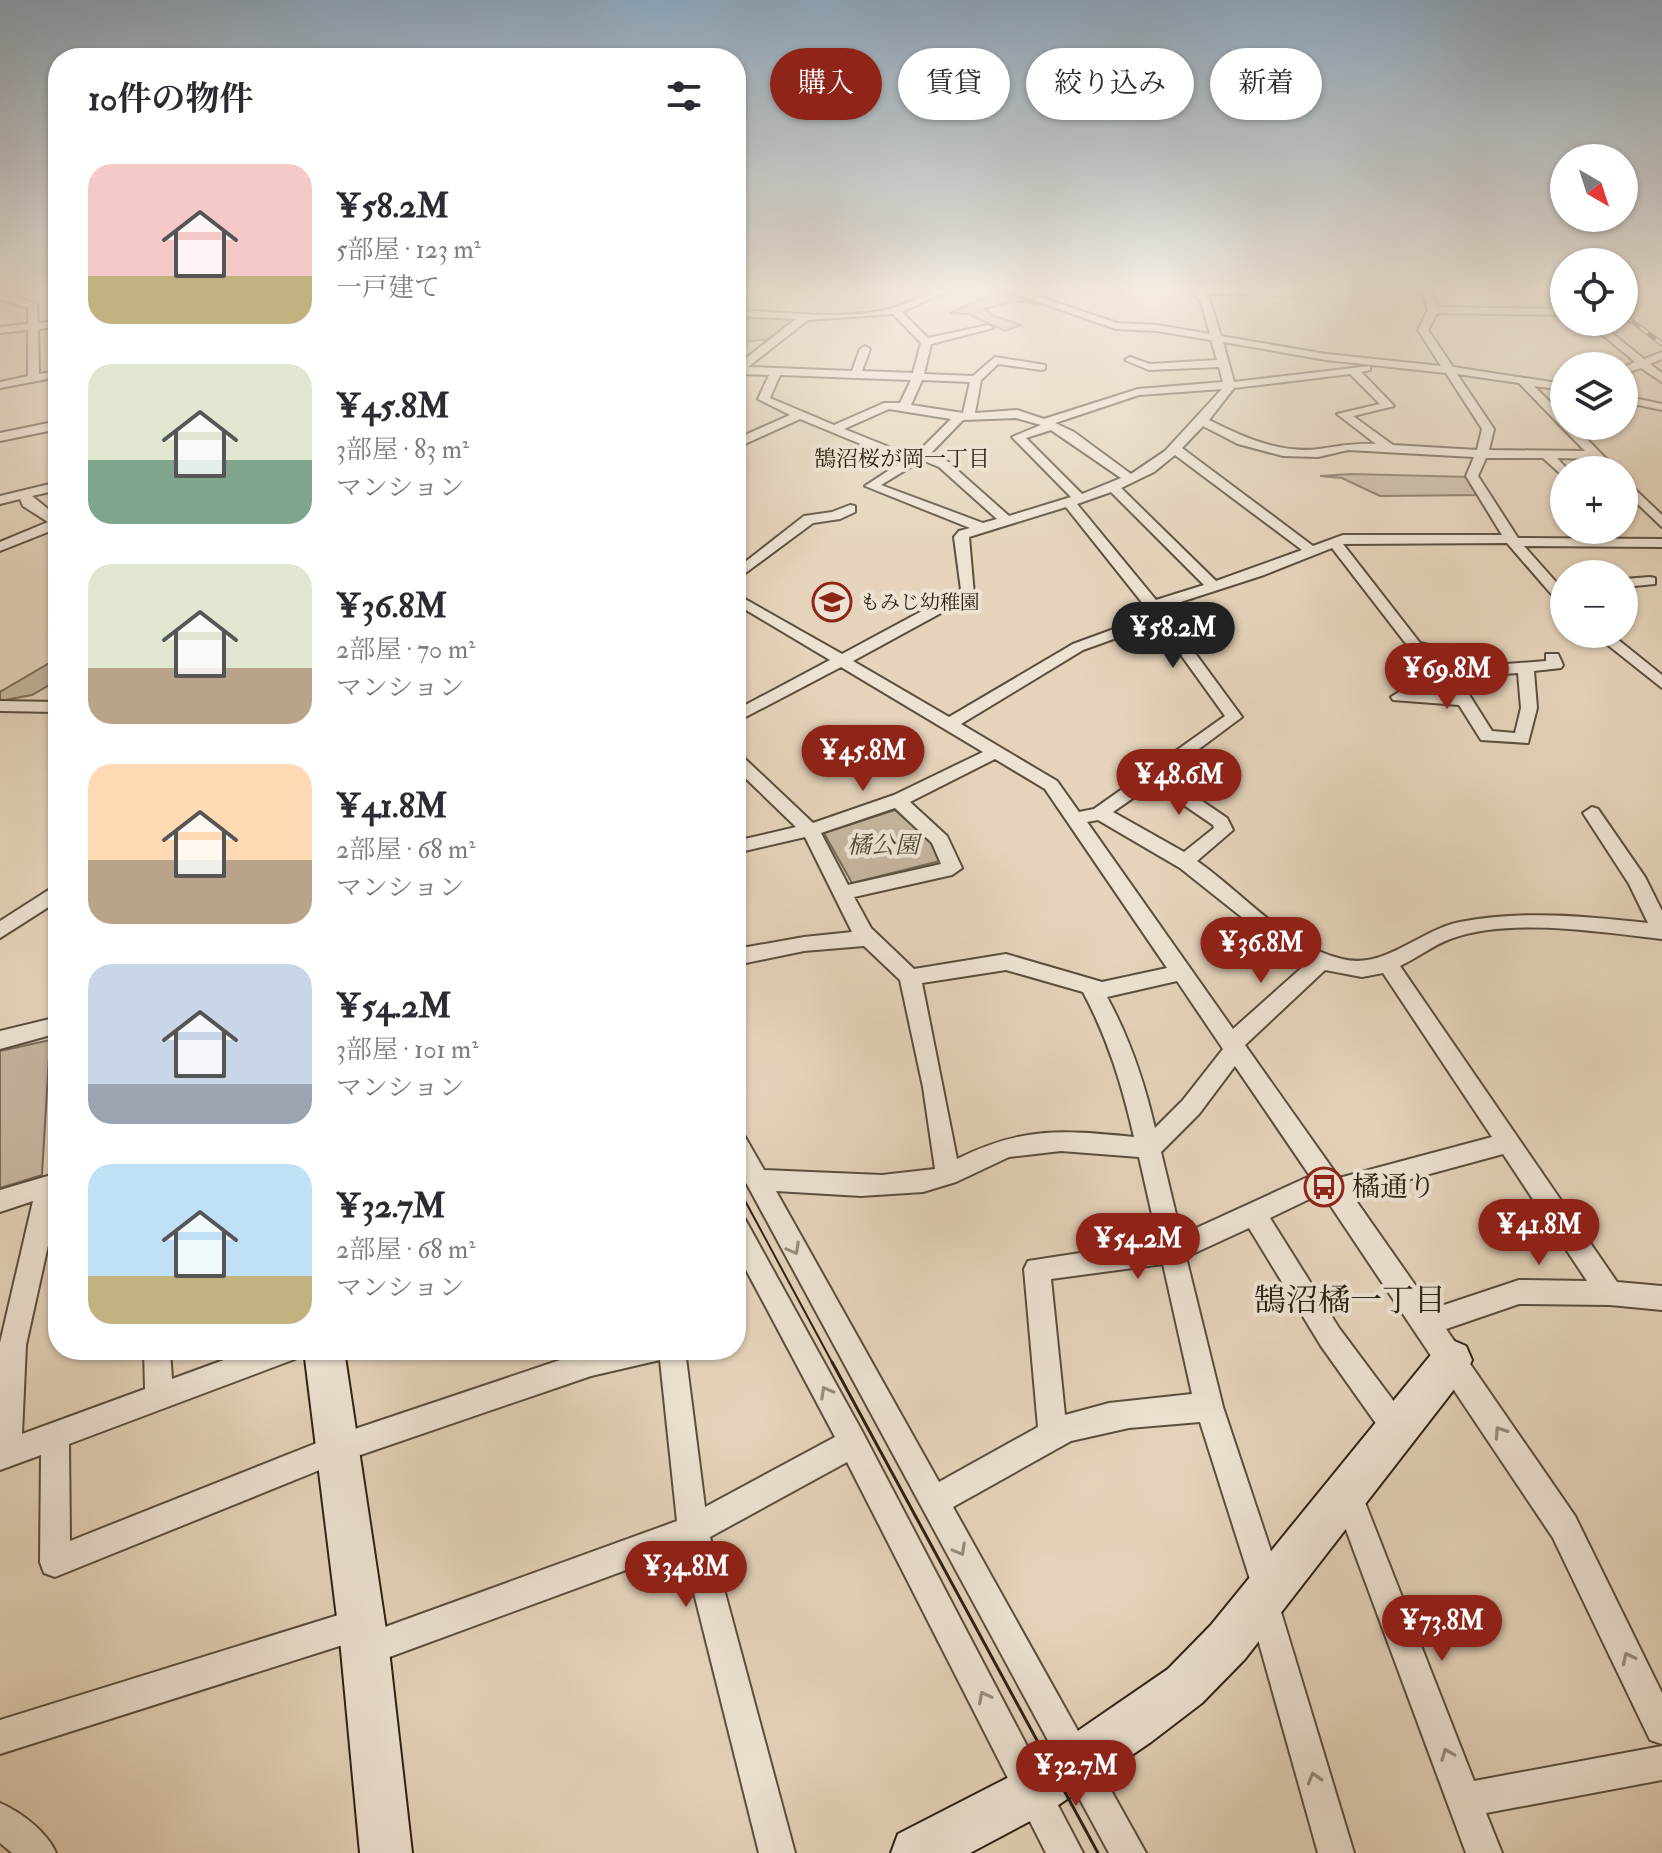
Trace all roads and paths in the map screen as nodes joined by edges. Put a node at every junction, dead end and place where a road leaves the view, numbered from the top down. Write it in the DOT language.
graph roads {
  1 [pos="774,375"];
  2 [pos="902,375"];
  3 [pos="980,375"];
  4 [pos="1228,375"];
  5 [pos="1311,375"];
  6 [pos="1358,375"];
  7 [pos="1451,375"];
  8 [pos="1485,375"];
  9 [pos="48,376"];
  10 [pos="918,376"];
  11 [pos="34,378"];
  12 [pos="976,379"];
  13 [pos="1523,381"];
  14 [pos="1550,384"];
  15 [pos="0,385"];
  16 [pos="1230,386"];
  17 [pos="1638,402"];
  18 [pos="904,407"];
  19 [pos="1662,407"];
  20 [pos="1550,408"];
  21 [pos="800,415"];
  22 [pos="964,417"];
  23 [pos="1200,420"];
  24 [pos="1048,424"];
  25 [pos="48,427"];
  26 [pos="834,429"];
  27 [pos="0,437"];
  28 [pos="746,439"];
  29 [pos="1581,440"];
  30 [pos="1174,448"];
  31 [pos="1391,449"];
  32 [pos="885,450"];
  33 [pos="1482,454"];
  34 [pos="922,455"];
  35 [pos="1547,455"];
  36 [pos="1595,455"];
  37 [pos="1550,458"];
  38 [pos="1129,478"];
  39 [pos="1111,485"];
  40 [pos="48,488"];
  41 [pos="24,494"];
  42 [pos="1073,498"];
  43 [pos="1638,498"];
  44 [pos="0,500"];
  45 [pos="850,509"];
  46 [pos="48,516"];
  47 [pos="1006,520"];
  48 [pos="1662,523"];
  49 [pos="48,527"];
  50 [pos="983,528"];
  51 [pos="1513,541"];
  52 [pos="1334,542"];
  53 [pos="1550,542"];
  54 [pos="1638,543"];
  55 [pos="1662,543"];
  56 [pos="0,547"];
  57 [pos="1313,552"];
  58 [pos="746,568"];
  59 [pos="1550,580"];
  60 [pos="1650,581"];
  61 [pos="1638,582"];
  62 [pos="1214,587"];
  63 [pos="746,604"];
  64 [pos="1157,612"];
  65 [pos="1619,648"];
  66 [pos="1552,657"];
  67 [pos="841,663"];
  68 [pos="1526,667"];
  69 [pos="1450,673"];
  70 [pos="1662,683"];
  71 [pos="1399,697"];
  72 [pos="1464,700"];
  73 [pos="48,705"];
  74 [pos="0,706"];
  75 [pos="746,712"];
  76 [pos="948,725"];
  77 [pos="996,752"];
  78 [pos="746,770"];
  79 [pos="1152,775"];
  80 [pos="899,802"];
  81 [pos="1100,813"];
  82 [pos="1592,813"];
  83 [pos="1076,819"];
  84 [pos="811,832"];
  85 [pos="746,845"];
  86 [pos="1185,861"];
  87 [pos="844,893"];
  88 [pos="48,898"];
  89 [pos="0,931"];
  90 [pos="1662,932"];
  91 [pos="868,938"];
  92 [pos="746,955"];
  93 [pos="1323,960"];
  94 [pos="1389,966"];
  95 [pos="1182,972"];
  96 [pos="910,977"];
  97 [pos="1092,989"];
  98 [pos="48,1028"];
  99 [pos="0,1040"];
  100 [pos="1234,1046"];
  101 [pos="1506,1143"];
  102 [pos="1150,1148"];
  103 [pos="746,1160"];
  104 [pos="948,1175"];
  105 [pos="757,1180"];
  106 [pos="1329,1185"];
  107 [pos="48,1186"];
  108 [pos="0,1201"];
  109 [pos="48,1204"];
  110 [pos="1255,1216"];
  111 [pos="746,1245"];
  112 [pos="1172,1251"];
  113 [pos="1610,1293"];
  114 [pos="1662,1298"];
  115 [pos="1427,1323"];
  116 [pos="157,1360"];
  117 [pos="259,1360"];
  118 [pos="325,1360"];
  119 [pos="605,1360"];
  120 [pos="673,1360"];
  121 [pos="1452,1360"];
  122 [pos="159,1397"];
  123 [pos="1209,1407"];
  124 [pos="1397,1429"];
  125 [pos="1053,1434"];
  126 [pos="55,1435"];
  127 [pos="853,1443"];
  128 [pos="337,1449"];
  129 [pos="4,1454"];
  130 [pos="1347,1492"];
  131 [pos="933,1502"];
  132 [pos="693,1530"];
  133 [pos="1265,1595"];
  134 [pos="363,1637"];
  135 [pos="1662,1728"];
  136 [pos="0,1737"];
  137 [pos="1078,1762"];
  138 [pos="1662,1763"];
  139 [pos="1033,1792"];
  140 [pos="1464,1800"];
  141 [pos="0,1820"];
  142 [pos="38,1853"];
  143 [pos="386,1853"];
  144 [pos="777,1853"];
  145 [pos="917,1853"];
  146 [pos="1065,1853"];
  147 [pos="1128,1853"];
  148 [pos="1336,1853"];
  149 [pos="1484,1853"];
  1 -- 21 [label="street"];
  2 -- 10 [label="street"];
  3 -- 12 [label="street"];
  4 -- 16 [label="street"];
  5 -- 16 [label="street"];
  6 -- 31 [label="street"];
  7 -- 33 [label="street"];
  8 -- 13 [label="street"];
  9 -- 11 [label="street"];
  10 -- 12 [label="street"];
  10 -- 18 [label="street"];
  11 -- 15 [label="street"];
  12 -- 22 [label="street"];
  13 -- 14 [label="street"];
  13 -- 20 [label="street"];
  16 -- 23 [label="street"];
  16 -- 24 [label="street"];
  17 -- 19 [label="street"];
  18 -- 22 [label="street"];
  18 -- 26 [label="street"];
  21 -- 26 [label="street"];
  21 -- 28 [label="street"];
  22 -- 24 [label="street"];
  22 -- 34 [label="street"];
  23 -- 30 [label="street"];
  23 -- 31 [label="street"];
  24 -- 38 [label="street"];
  24 -- 42 [label="street"];
  25 -- 27 [label="street"];
  26 -- 32 [label="street"];
  29 -- 36 [label="street"];
  30 -- 38 [label="street"];
  30 -- 57 [label="street"];
  31 -- 33 [label="street"];
  33 -- 35 [label="street"];
  33 -- 51 [label="street"];
  34 -- 47 [label="street"];
  34 -- 50 [label="street"];
  35 -- 36 [label="street"];
  35 -- 37 [label="street"];
  38 -- 39 [label="street"];
  39 -- 42 [label="street"];
  39 -- 62 [label="street"];
  40 -- 41 [label="street"];
  41 -- 44 [label="street"];
  41 -- 46 [label="street"];
  42 -- 47 [label="street"];
  42 -- 64 [label="street"];
  43 -- 48 [label="street"];
  45 -- 58 [label="street"];
  47 -- 50 [label="street"];
  49 -- 56 [label="street"];
  50 -- 67 [label="street"];
  51 -- 52 [label="street"];
  51 -- 53 [label="street"];
  51 -- 59 [label="street"];
  52 -- 57 [label="street"];
  52 -- 69 [label="street"];
  54 -- 55 [label="street"];
  57 -- 62 [label="street"];
  60 -- 61 [label="street"];
  62 -- 64 [label="street"];
  63 -- 67 [label="street"];
  64 -- 76 [label="street"];
  64 -- 79 [label="street"];
  65 -- 70 [label="street"];
  66 -- 68 [label="street"];
  67 -- 75 [label="street"];
  67 -- 76 [label="street"];
  68 -- 69 [label="street"];
  68 -- 72 [label="street"];
  69 -- 72 [label="street"];
  71 -- 72 [label="street"];
  73 -- 74 [label="street"];
  76 -- 77 [label="street"];
  77 -- 80 [label="street"];
  77 -- 83 [label="street"];
  78 -- 84 [label="street"];
  79 -- 81 [label="street"];
  79 -- 86 [label="street"];
  80 -- 84 [label="street"];
  80 -- 87 [label="street"];
  81 -- 83 [label="street"];
  81 -- 86 [label="street"];
  82 -- 90 [label="street"];
  83 -- 95 [label="street"];
  84 -- 85 [label="street"];
  84 -- 87 [label="street"];
  86 -- 93 [label="street"];
  87 -- 91 [label="street"];
  88 -- 89 [label="street"];
  90 -- 94 [label="street"];
  91 -- 92 [label="street"];
  91 -- 96 [label="street"];
  93 -- 94 [label="street"];
  93 -- 100 [label="street"];
  94 -- 101 [label="street"];
  95 -- 97 [label="street"];
  95 -- 100 [label="street"];
  96 -- 97 [label="street"];
  96 -- 104 [label="street"];
  97 -- 102 [label="street"];
  98 -- 99 [label="street"];
  100 -- 102 [label="street"];
  100 -- 106 [label="street"];
  101 -- 106 [label="street"];
  101 -- 113 [label="street"];
  102 -- 104 [label="street"];
  102 -- 112 [label="street"];
  103 -- 105 [label="street"];
  104 -- 105 [label="street"];
  105 -- 131 [label="street, one-way"];
  106 -- 110 [label="street"];
  106 -- 115 [label="street"];
  107 -- 108 [label="street"];
  109 -- 129 [label="street"];
  110 -- 112 [label="street"];
  110 -- 124 [label="street"];
  127 -- 111 [label="street, one-way"];
  112 -- 123 [label="street"];
  112 -- 125 [label="street"];
  113 -- 114 [label="street"];
  113 -- 115 [label="street"];
  115 -- 121 [label="street"];
  116 -- 122 [label="street"];
  117 -- 122 [label="street"];
  118 -- 128 [label="street"];
  119 -- 128 [label="street"];
  120 -- 132 [label="street"];
  121 -- 124 [label="street"];
  135 -- 121 [label="street, one-way"];
  122 -- 126 [label="street"];
  123 -- 125 [label="street"];
  123 -- 133 [label="street"];
  124 -- 130 [label="street"];
  125 -- 131 [label="street"];
  126 -- 128 [label="street"];
  126 -- 129 [label="street"];
  127 -- 132 [label="street"];
  139 -- 127 [label="street, one-way"];
  128 -- 134 [label="street"];
  130 -- 133 [label="street"];
  140 -- 130 [label="street, one-way"];
  131 -- 137 [label="street, one-way"];
  132 -- 134 [label="street"];
  132 -- 144 [label="street"];
  133 -- 137 [label="street"];
  148 -- 133 [label="street, one-way"];
  134 -- 136 [label="street"];
  134 -- 143 [label="street"];
  137 -- 139 [label="street"];
  137 -- 147 [label="street"];
  138 -- 140 [label="street"];
  139 -- 145 [label="street"];
  139 -- 146 [label="street"];
  140 -- 149 [label="street"];
  141 -- 142 [label="street"];
}
